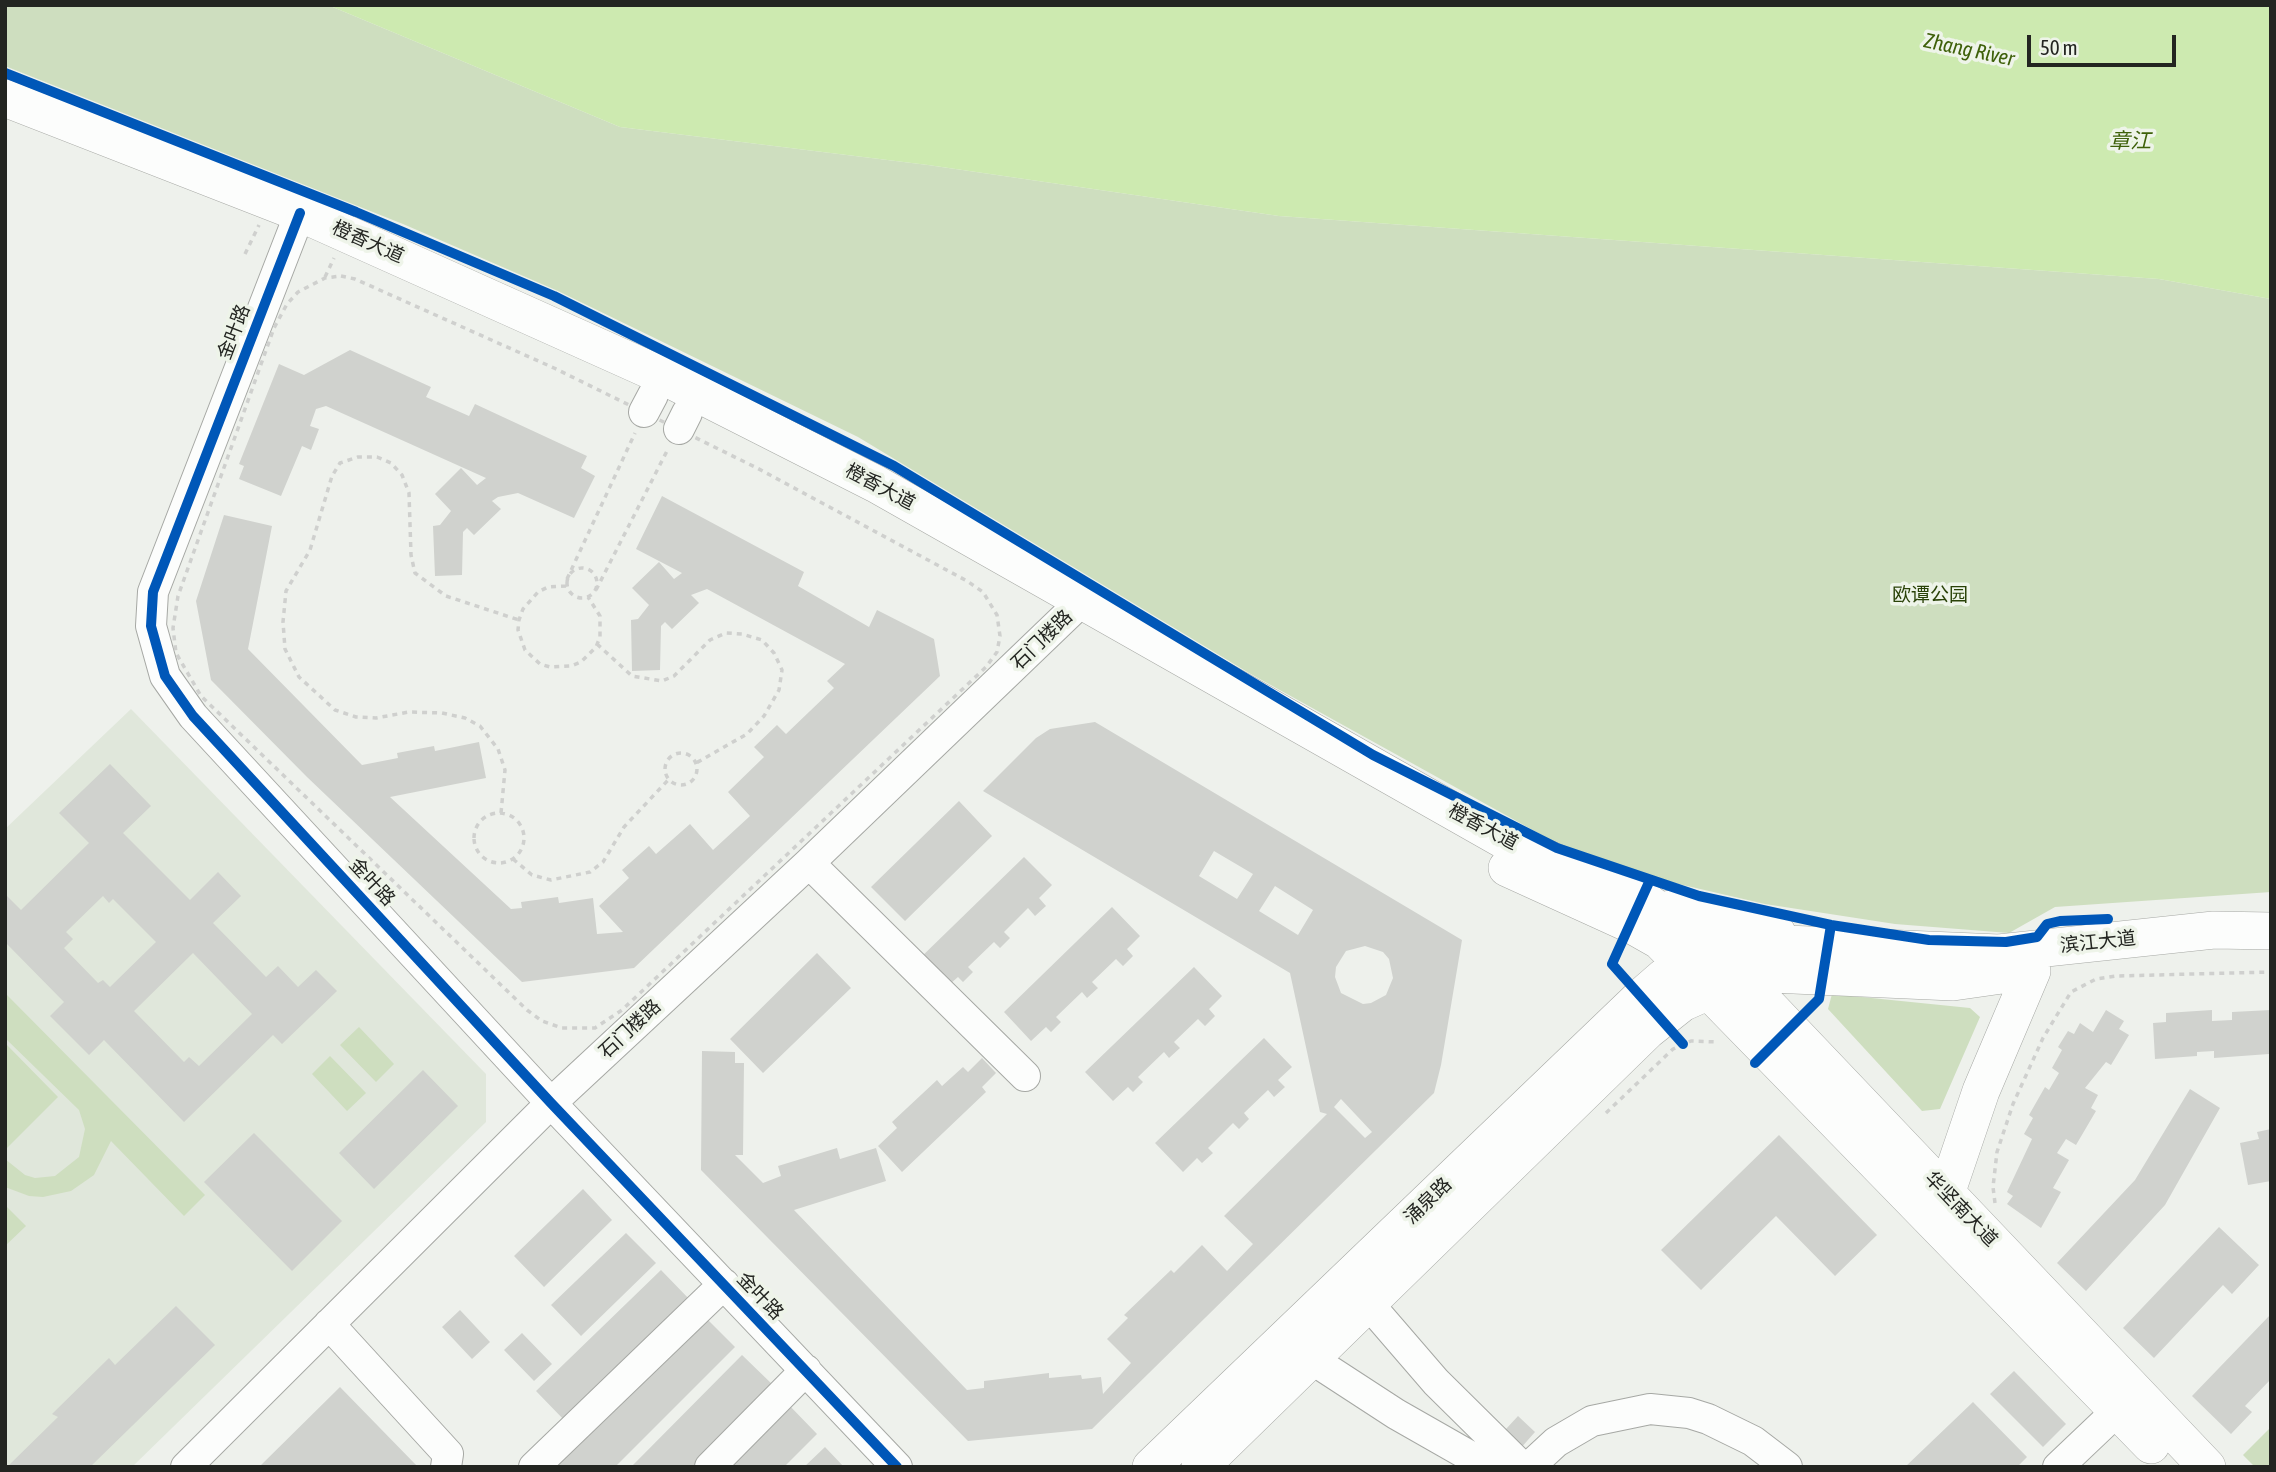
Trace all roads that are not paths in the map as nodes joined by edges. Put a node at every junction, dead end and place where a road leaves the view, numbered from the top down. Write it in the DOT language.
graph roads {
  1 [pos="5,98"];
  2 [pos="5,119"];
  3 [pos="295,224"];
  4 [pos="1074,609"];
  5 [pos="809,863"];
  6 [pos="1650,904"];
  7 [pos="1615,918"];
  8 [pos="2271,931"];
  9 [pos="1875,948"];
  10 [pos="2271,949"];
  11 [pos="1704,969"];
  12 [pos="2032,971"];
  13 [pos="1745,981"];
  14 [pos="1620,1017"];
  15 [pos="1025,1076"];
  16 [pos="551,1103"];
  17 [pos="1946,1194"];
  18 [pos="724,1284"];
  19 [pos="1367,1302"];
  20 [pos="329,1324"];
  21 [pos="1310,1358"];
  22 [pos="806,1370"];
  23 [pos="2118,1410"];
  24 [pos="892,1465"];
  25 [pos="186,1467"];
  26 [pos="446,1467"];
  27 [pos="534,1467"];
  28 [pos="710,1467"];
  29 [pos="1151,1467"];
  30 [pos="1200,1467"];
  31 [pos="1489,1467"];
  32 [pos="1522,1467"];
  33 [pos="1529,1467"];
  34 [pos="1787,1467"];
  35 [pos="2058,1467"];
  36 [pos="2173,1467"];
  37 [pos="2207,1467"];
  1 -- 3 [label="main road, 橙香大道"];
  2 -- 3 [label="main road, 橙香大道"];
  3 -- 4 [label="main road, 橙香大道"];
  3 -- 4 [label="main road, 橙香大道"];
  3 -- 16 [label="street, 金叶路"];
  4 -- 5 [label="street, 石门楼路"];
  4 -- 6 [label="main road, 橙香大道"];
  4 -- 7 [label="main road, 橙香大道"];
  5 -- 15 [label="street"];
  5 -- 16 [label="street, 石门楼路"];
  6 -- 9 [label="main road"];
  6 -- 11 [label="main road, 橙香大道"];
  7 -- 11 [label="main road, 橙香大道"];
  7 -- 14 [label="main road"];
  8 -- 9 [label="main road, 滨江大道"];
  9 -- 11 [label="main road, 滨江大道"];
  10 -- 12 [label="main road, 滨江大道"];
  11 -- 13 [label="main road, 涌泉路"];
  11 -- 14 [label="main road, 涌泉路"];
  11 -- 19 [label="main road, 涌泉路"];
  11 -- 23 [label="main road, 华坚南大道"];
  12 -- 13 [label="main road, 滨江大道"];
  12 -- 17 [label="main road"];
  13 -- 17 [label="main road, 华坚南大道"];
  14 -- 29 [label="main road, 涌泉路"];
  16 -- 18 [label="street, 金叶路"];
  16 -- 20 [label="street, 石门楼路"];
  17 -- 37 [label="main road, 华坚南大道"];
  18 -- 22 [label="street, 金叶路"];
  18 -- 27 [label="street"];
  19 -- 21 [label="main road, 涌泉路"];
  19 -- 32 [label="street"];
  20 -- 25 [label="street, 石门楼路"];
  20 -- 26 [label="street"];
  21 -- 30 [label="main road, 涌泉路"];
  21 -- 31 [label="street"];
  22 -- 24 [label="street, 金叶路"];
  22 -- 28 [label="street"];
  23 -- 35 [label="street"];
  23 -- 36 [label="main road, 华坚南大道"];
  33 -- 34 [label="street"];
}
